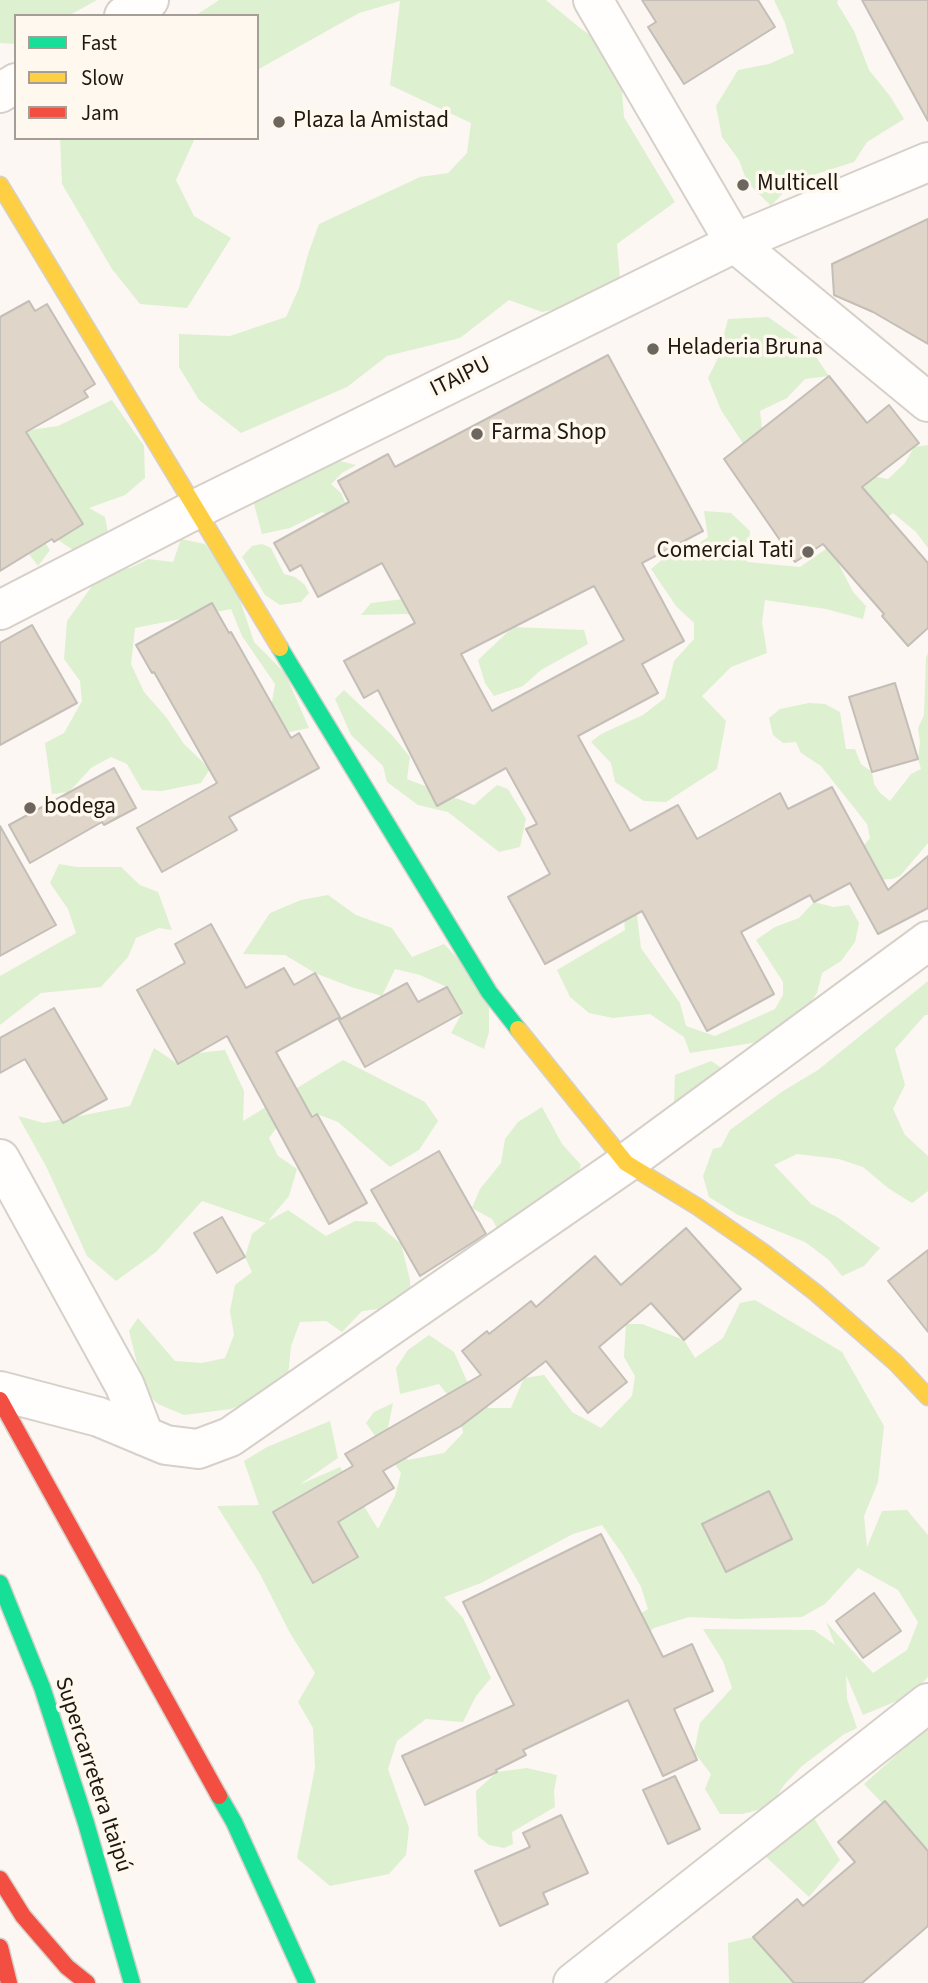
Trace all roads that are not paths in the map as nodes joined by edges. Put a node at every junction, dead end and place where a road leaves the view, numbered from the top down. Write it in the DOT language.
graph roads {
  1 [pos="149,0"];
  2 [pos="593,0"];
  3 [pos="127,14"];
  4 [pos="928,162"];
  5 [pos="0,185"];
  6 [pos="735,243"];
  7 [pos="928,402"];
  8 [pos="198,509"];
  9 [pos="0,610"];
  10 [pos="928,941"];
  11 [pos="0,1159"];
  12 [pos="626,1163"];
  13 [pos="0,1391"];
  14 [pos="928,1397"];
  15 [pos="0,1400"];
  16 [pos="144,1436"];
  17 [pos="0,1583"];
  18 [pos="928,1703"];
  19 [pos="0,1879"];
  20 [pos="0,1947"];
  21 [pos="9,1983"];
  22 [pos="87,1983"];
  23 [pos="132,1983"];
  24 [pos="307,1983"];
  25 [pos="573,1983"];
  1 -- 3 [label="street"];
  2 -- 6 [label="street"];
  4 -- 6 [label="street, ITAIPU"];
  5 -- 8 [label="main road"];
  6 -- 7 [label="street"];
  6 -- 8 [label="street, ITAIPU"];
  8 -- 9 [label="street, ITAIPU"];
  8 -- 12 [label="main road"];
  10 -- 12 [label="street"];
  11 -- 16 [label="street"];
  12 -- 14 [label="main road"];
  12 -- 16 [label="street"];
  13 -- 16 [label="street"];
  15 -- 24 [label="main road"];
  17 -- 23 [label="main road, Supercarretera Itaipú"];
  18 -- 25 [label="street"];
  19 -- 22 [label="main road"];
  20 -- 21 [label="main road"];
}
